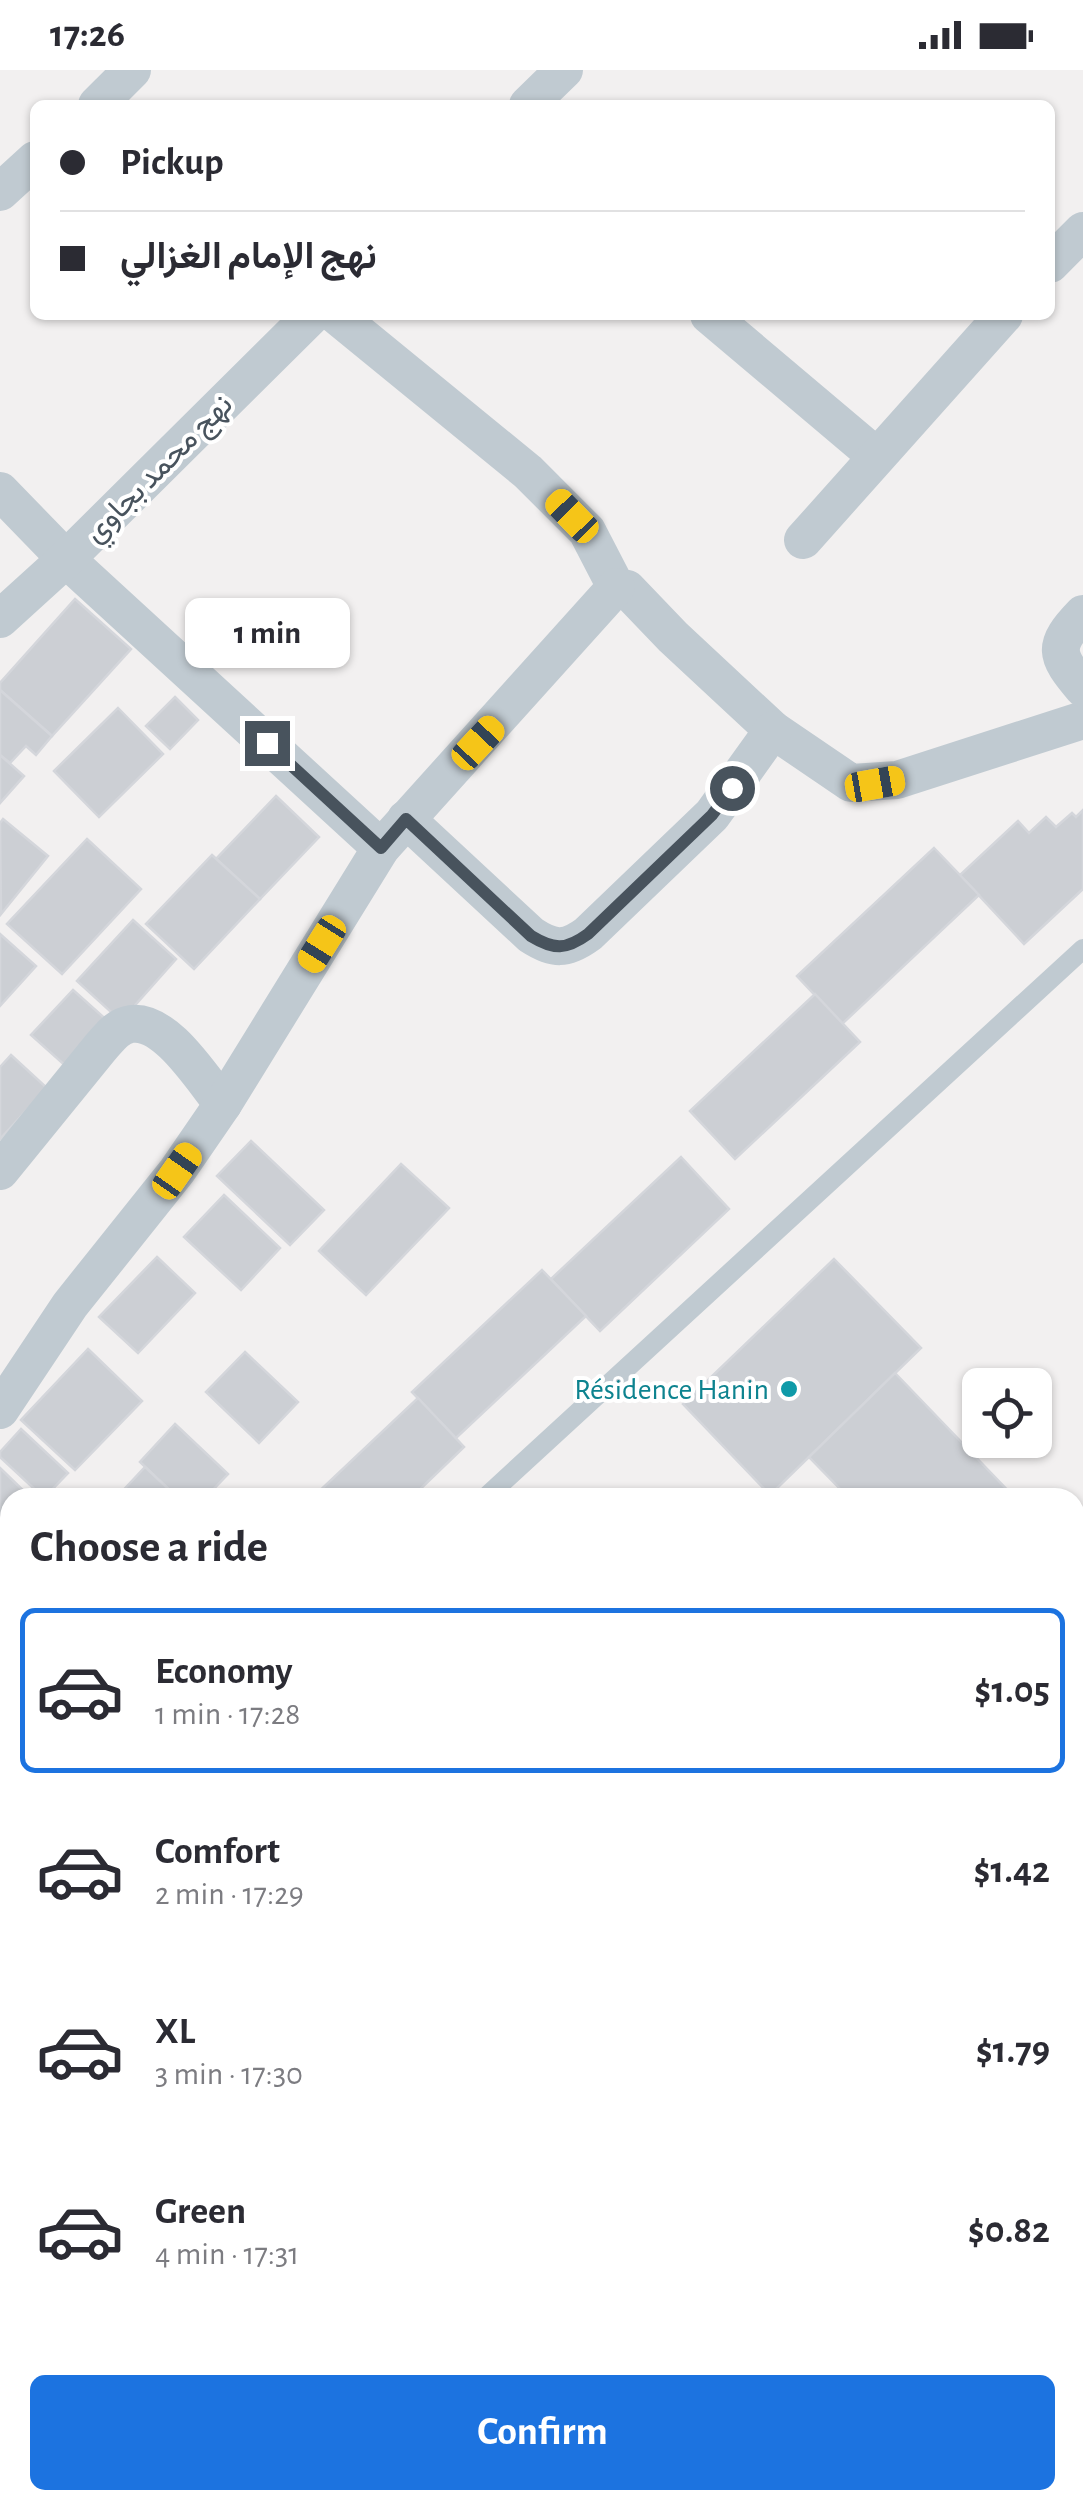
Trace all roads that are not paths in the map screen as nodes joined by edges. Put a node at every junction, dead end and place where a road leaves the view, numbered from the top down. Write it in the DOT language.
graph roads {
  1 [pos="564,70"];
  2 [pos="533,100"];
  3 [pos="30,165"];
  4 [pos="0,192"];
  5 [pos="1083,231"];
  6 [pos="1055,259"];
  7 [pos="307,320"];
  8 [pos="342,320"];
  9 [pos="715,320"];
  10 [pos="999,320"];
  11 [pos="876,456"];
  12 [pos="0,492"];
  13 [pos="803,540"];
  14 [pos="66,559"];
  15 [pos="616,586"];
  16 [pos="1083,614"];
  17 [pos="0,619"];
  18 [pos="1083,688"];
  19 [pos="1083,720"];
  20 [pos="774,730"];
  21 [pos="406,819"];
  22 [pos="381,848"];
  23 [pos="1083,949"];
  24 [pos="223,1104"];
  25 [pos="0,1172"];
  26 [pos="0,1410"];
  27 [pos="497,1488"];
  1 -- 2 [label="street"];
  3 -- 4 [label="street"];
  5 -- 6 [label="street"];
  7 -- 14 [label="street, نهج محمد بجاوي"];
  8 -- 15 [label="street"];
  9 -- 11 [label="street"];
  10 -- 11 [label="street"];
  11 -- 13 [label="street"];
  12 -- 14 [label="street"];
  14 -- 17 [label="street, نهج محمد بجاوي"];
  14 -- 22 [label="street"];
  15 -- 20 [label="street"];
  15 -- 21 [label="street"];
  16 -- 18 [label="street"];
  19 -- 20 [label="street"];
  20 -- 21 [label="street"];
  21 -- 22 [label="street"];
  22 -- 24 [label="street"];
  23 -- 27 [label="lane"];
  24 -- 25 [label="street"];
  24 -- 26 [label="street"];
}
